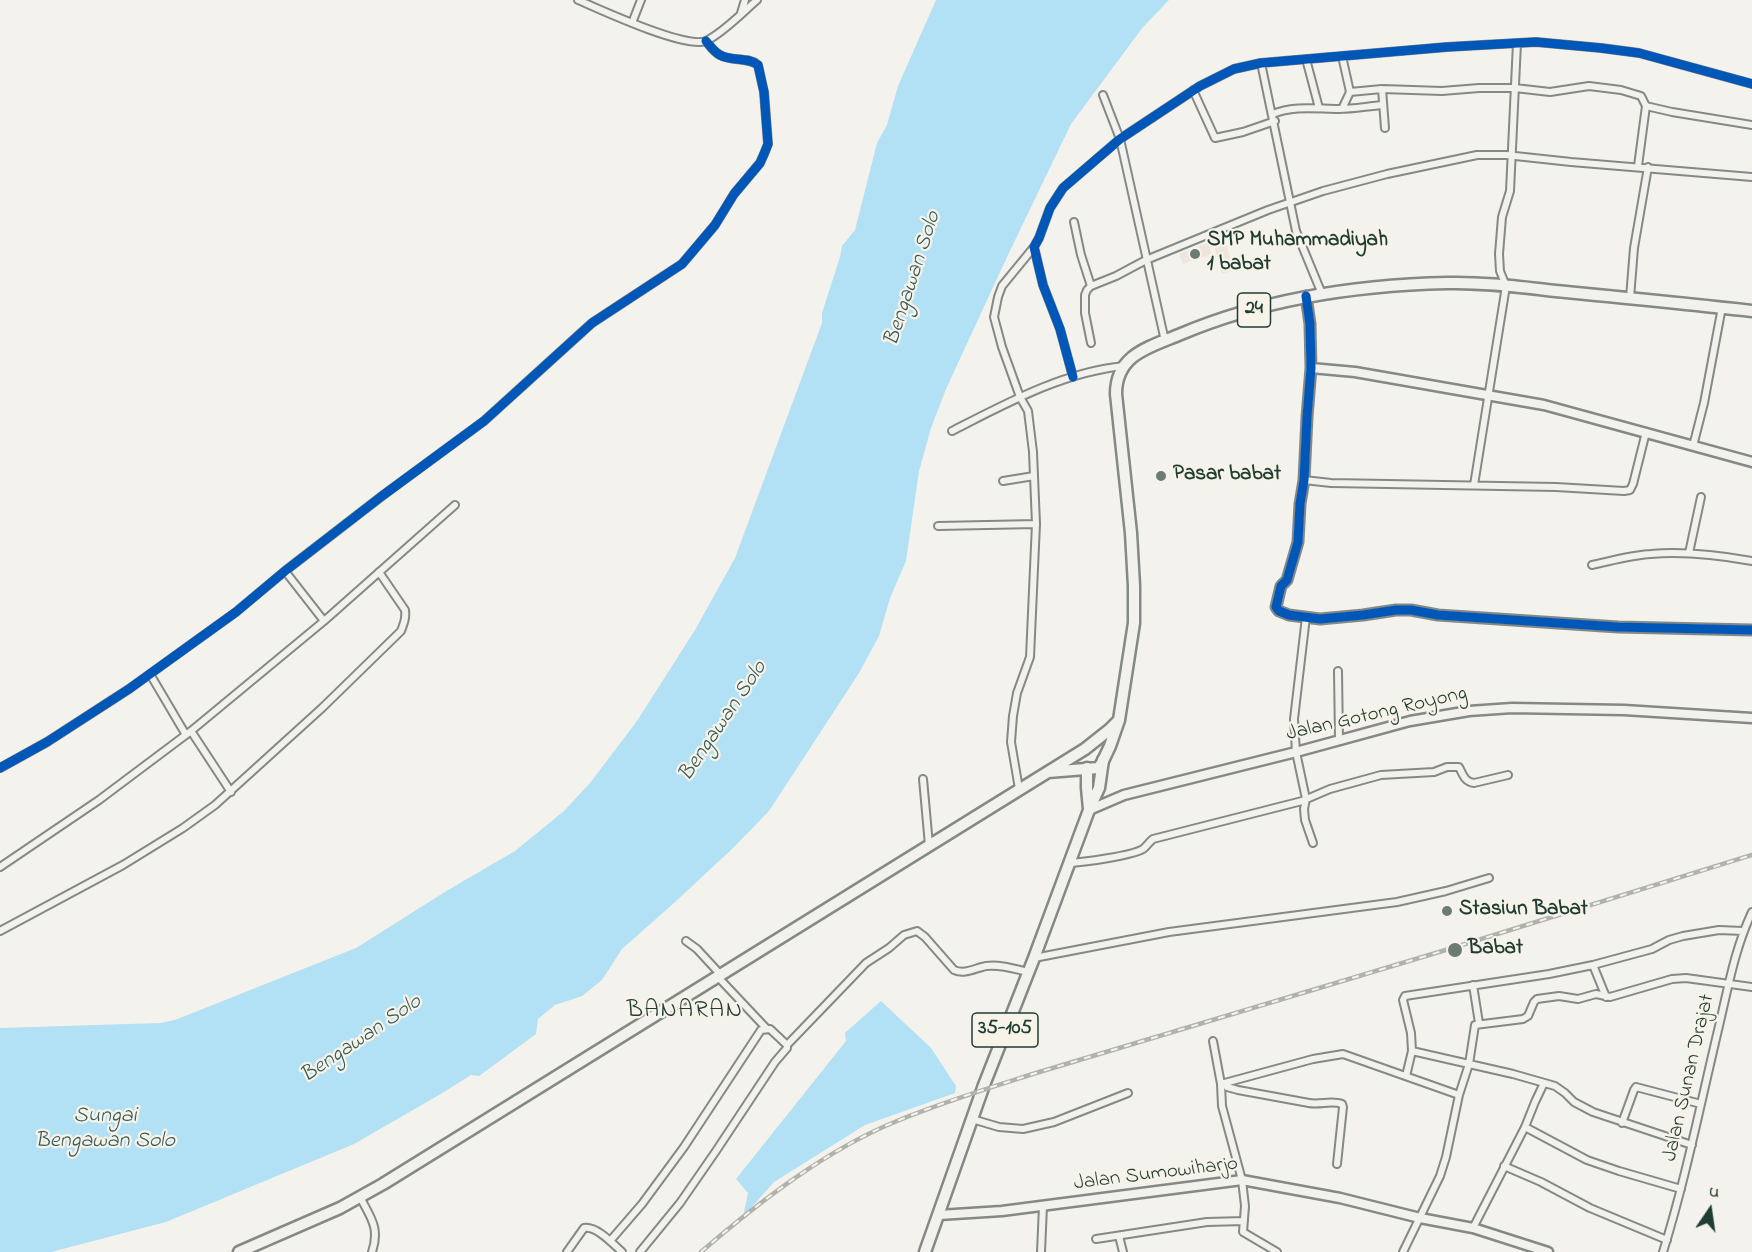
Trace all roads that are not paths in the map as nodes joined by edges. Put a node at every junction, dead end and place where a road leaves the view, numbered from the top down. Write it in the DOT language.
graph roads {
  1 [pos="578,0"];
  2 [pos="641,0"];
  3 [pos="745,0"];
  4 [pos="757,0"];
  5 [pos="741,14"];
  6 [pos="632,23"];
  7 [pos="706,40"];
  8 [pos="1517,44"];
  9 [pos="1342,56"];
  10 [pos="1306,59"];
  11 [pos="1261,63"];
  12 [pos="1752,84"];
  13 [pos="1515,88"];
  14 [pos="1382,89"];
  15 [pos="1193,90"];
  16 [pos="1350,92"];
  17 [pos="1103,95"];
  18 [pos="1383,105"];
  19 [pos="1646,106"];
  20 [pos="1319,108"];
  21 [pos="1342,109"];
  22 [pos="1274,118"];
  23 [pos="1752,125"];
  24 [pos="1385,128"];
  25 [pos="1120,139"];
  26 [pos="1511,156"];
  27 [pos="1638,166"];
  28 [pos="1648,167"];
  29 [pos="1752,177"];
  30 [pos="1290,202"];
  31 [pos="1074,222"];
  32 [pos="1034,247"];
  33 [pos="1146,260"];
  34 [pos="1091,286"];
  35 [pos="1506,286"];
  36 [pos="1322,294"];
  37 [pos="1306,296"];
  38 [pos="1630,298"];
  39 [pos="1722,307"];
  40 [pos="1752,311"];
  41 [pos="1165,341"];
  42 [pos="1091,343"];
  43 [pos="1125,366"];
  44 [pos="1311,368"];
  45 [pos="1073,377"];
  46 [pos="1488,395"];
  47 [pos="1020,397"];
  48 [pos="952,431"];
  49 [pos="1646,432"];
  50 [pos="1693,446"];
  51 [pos="1752,462"];
  52 [pos="1034,477"];
  53 [pos="1304,480"];
  54 [pos="1003,481"];
  55 [pos="1474,485"];
  56 [pos="1701,497"];
  57 [pos="455,505"];
  58 [pos="1036,524"];
  59 [pos="938,526"];
  60 [pos="1689,553"];
  61 [pos="1752,561"];
  62 [pos="1592,565"];
  63 [pos="285,571"];
  64 [pos="379,572"];
  65 [pos="1306,617"];
  66 [pos="324,621"];
  67 [pos="1752,630"];
  68 [pos="1338,671"];
  69 [pos="150,674"];
  70 [pos="1752,718"];
  71 [pos="1119,720"];
  72 [pos="189,733"];
  73 [pos="1339,740"];
  74 [pos="1085,749"];
  75 [pos="1296,752"];
  76 [pos="1103,760"];
  77 [pos="0,768"];
  78 [pos="1087,768"];
  79 [pos="1048,772"];
  80 [pos="1508,775"];
  81 [pos="923,779"];
  82 [pos="1019,789"];
  83 [pos="231,792"];
  84 [pos="1306,799"];
  85 [pos="1089,810"];
  86 [pos="1313,843"];
  87 [pos="929,845"];
  88 [pos="1070,863"];
  89 [pos="0,867"];
  90 [pos="1489,878"];
  91 [pos="1752,912"];
  92 [pos="0,931"];
  93 [pos="1743,931"];
  94 [pos="686,941"];
  95 [pos="1034,958"];
  96 [pos="1593,965"];
  97 [pos="1028,972"];
  98 [pos="718,975"];
  99 [pos="1729,984"];
  100 [pos="1473,985"];
  101 [pos="1752,987"];
  102 [pos="1606,997"];
  103 [pos="1479,1023"];
  104 [pos="766,1028"];
  105 [pos="1213,1041"];
  106 [pos="787,1045"];
  107 [pos="1412,1051"];
  108 [pos="1469,1064"];
  109 [pos="1406,1076"];
  110 [pos="1544,1083"];
  111 [pos="1223,1084"];
  112 [pos="1128,1093"];
  113 [pos="1459,1095"];
  114 [pos="1701,1104"];
  115 [pos="972,1119"];
  116 [pos="1622,1123"];
  117 [pos="1525,1127"];
  118 [pos="1692,1145"];
  119 [pos="1337,1164"];
  120 [pos="1504,1166"];
  121 [pos="1242,1180"];
  122 [pos="1681,1188"];
  123 [pos="360,1197"];
  124 [pos="1043,1206"];
  125 [pos="939,1215"];
  126 [pos="1420,1218"];
  127 [pos="1244,1221"];
  128 [pos="1473,1228"];
  129 [pos="1119,1236"];
  130 [pos="1096,1239"];
  131 [pos="1667,1240"];
  132 [pos="610,1241"];
  133 [pos="239,1252"];
  134 [pos="372,1252"];
  135 [pos="567,1252"];
  136 [pos="622,1252"];
  137 [pos="640,1252"];
  138 [pos="925,1252"];
  139 [pos="1041,1252"];
  140 [pos="1123,1252"];
  141 [pos="1277,1252"];
  142 [pos="1403,1252"];
  143 [pos="1548,1252"];
  144 [pos="1663,1252"];
  1 -- 6 [label="street"];
  2 -- 6 [label="street"];
  3 -- 5 [label="street"];
  4 -- 5 [label="street"];
  5 -- 7 [label="street"];
  6 -- 7 [label="street"];
  7 -- 63 [label="street"];
  8 -- 9 [label="street"];
  8 -- 12 [label="street"];
  8 -- 13 [label="street"];
  9 -- 10 [label="street"];
  9 -- 16 [label="street"];
  10 -- 11 [label="street"];
  10 -- 20 [label="street"];
  11 -- 15 [label="street"];
  11 -- 22 [label="street"];
  13 -- 14 [label="street"];
  13 -- 19 [label="street"];
  13 -- 26 [label="street"];
  14 -- 16 [label="street"];
  14 -- 18 [label="street"];
  15 -- 22 [label="street"];
  15 -- 25 [label="street"];
  16 -- 21 [label="street"];
  17 -- 25 [label="street"];
  18 -- 21 [label="street"];
  18 -- 24 [label="street"];
  19 -- 23 [label="street"];
  19 -- 27 [label="street"];
  20 -- 21 [label="street"];
  20 -- 22 [label="street"];
  22 -- 30 [label="street"];
  25 -- 32 [label="street"];
  25 -- 33 [label="street"];
  26 -- 27 [label="street"];
  26 -- 30 [label="street"];
  26 -- 35 [label="street"];
  27 -- 28 [label="street"];
  28 -- 29 [label="street"];
  28 -- 38 [label="street"];
  30 -- 33 [label="street"];
  30 -- 36 [label="street"];
  31 -- 34 [label="street"];
  32 -- 45 [label="street"];
  32 -- 47 [label="street"];
  33 -- 34 [label="street"];
  33 -- 41 [label="street"];
  34 -- 42 [label="street"];
  35 -- 36 [label="main road, 24"];
  35 -- 38 [label="main road, 24"];
  35 -- 46 [label="street"];
  36 -- 37 [label="main road, 24"];
  37 -- 41 [label="main road, 24"];
  37 -- 44 [label="street"];
  38 -- 39 [label="main road, 24"];
  39 -- 40 [label="main road, 24"];
  39 -- 50 [label="street"];
  41 -- 43 [label="main road, 24"];
  43 -- 45 [label="street"];
  43 -- 71 [label="main road"];
  44 -- 46 [label="street"];
  44 -- 53 [label="street"];
  45 -- 47 [label="street"];
  46 -- 49 [label="street"];
  46 -- 55 [label="street"];
  47 -- 48 [label="street"];
  47 -- 52 [label="street"];
  49 -- 50 [label="street"];
  49 -- 55 [label="street"];
  50 -- 51 [label="street"];
  52 -- 54 [label="street"];
  52 -- 58 [label="street"];
  53 -- 55 [label="street"];
  53 -- 65 [label="street"];
  56 -- 60 [label="street"];
  57 -- 64 [label="street"];
  58 -- 59 [label="street"];
  58 -- 82 [label="street"];
  60 -- 61 [label="street"];
  60 -- 62 [label="street"];
  63 -- 66 [label="street"];
  63 -- 69 [label="street"];
  64 -- 66 [label="street"];
  64 -- 83 [label="street"];
  65 -- 67 [label="street"];
  65 -- 75 [label="street"];
  66 -- 72 [label="street"];
  68 -- 73 [label="street"];
  69 -- 72 [label="street"];
  69 -- 77 [label="street"];
  70 -- 73 [label="street, Jalan Gotong Royong"];
  71 -- 74 [label="main road"];
  71 -- 76 [label="main road"];
  72 -- 83 [label="street"];
  72 -- 89 [label="street"];
  73 -- 75 [label="street, Jalan Gotong Royong"];
  74 -- 76 [label="main road"];
  74 -- 78 [label="main road"];
  74 -- 79 [label="main road"];
  75 -- 84 [label="street"];
  75 -- 85 [label="street, Jalan Gotong Royong"];
  76 -- 78 [label="main road"];
  76 -- 85 [label="main road, 35-105"];
  78 -- 79 [label="main road"];
  78 -- 85 [label="main road, 35-105"];
  79 -- 82 [label="main road"];
  80 -- 84 [label="street"];
  81 -- 87 [label="street"];
  82 -- 87 [label="main road"];
  83 -- 92 [label="street"];
  84 -- 86 [label="street"];
  84 -- 88 [label="street"];
  85 -- 88 [label="main road, 35-105"];
  87 -- 98 [label="main road"];
  88 -- 95 [label="main road, 35-105"];
  90 -- 95 [label="street"];
  91 -- 93 [label="street, Jalan Sunan Drajat"];
  93 -- 96 [label="street"];
  93 -- 99 [label="street, Jalan Sunan Drajat"];
  94 -- 98 [label="street"];
  95 -- 97 [label="main road, 35-105"];
  96 -- 100 [label="street"];
  96 -- 102 [label="street"];
  97 -- 106 [label="street"];
  97 -- 115 [label="main road, 35-105"];
  98 -- 104 [label="street"];
  98 -- 123 [label="main road"];
  99 -- 101 [label="street"];
  99 -- 102 [label="street"];
  99 -- 114 [label="street, Jalan Sunan Drajat"];
  100 -- 103 [label="street"];
  100 -- 107 [label="street"];
  102 -- 103 [label="street"];
  103 -- 108 [label="street"];
  104 -- 106 [label="street"];
  104 -- 132 [label="street"];
  105 -- 111 [label="street"];
  106 -- 137 [label="street"];
  107 -- 108 [label="street"];
  107 -- 109 [label="street"];
  108 -- 110 [label="street"];
  108 -- 113 [label="street"];
  109 -- 111 [label="street"];
  109 -- 113 [label="street"];
  110 -- 116 [label="street"];
  110 -- 117 [label="street"];
  111 -- 119 [label="street"];
  111 -- 121 [label="street"];
  112 -- 115 [label="street"];
  113 -- 126 [label="street"];
  114 -- 116 [label="street"];
  114 -- 118 [label="street, Jalan Sunan Drajat"];
  115 -- 125 [label="main road, 35-105"];
  116 -- 118 [label="street"];
  117 -- 120 [label="street"];
  117 -- 122 [label="street"];
  118 -- 122 [label="street, Jalan Sunan Drajat"];
  120 -- 128 [label="street"];
  120 -- 131 [label="street"];
  121 -- 124 [label="street, Jalan Sumowiharjo"];
  121 -- 126 [label="street, Jalan Sumowiharjo"];
  121 -- 127 [label="street"];
  122 -- 131 [label="street, Jalan Sunan Drajat"];
  123 -- 133 [label="main road"];
  123 -- 134 [label="street"];
  124 -- 125 [label="street, Jalan Sumowiharjo"];
  124 -- 139 [label="street"];
  125 -- 138 [label="main road, 35-105"];
  126 -- 128 [label="street, Jalan Sumowiharjo"];
  126 -- 142 [label="street"];
  127 -- 129 [label="street"];
  127 -- 141 [label="street"];
  128 -- 143 [label="street, Jalan Sumowiharjo"];
  129 -- 130 [label="street"];
  129 -- 140 [label="street"];
  131 -- 144 [label="street, Jalan Sunan Drajat"];
  132 -- 135 [label="street"];
  132 -- 136 [label="street"];
}
